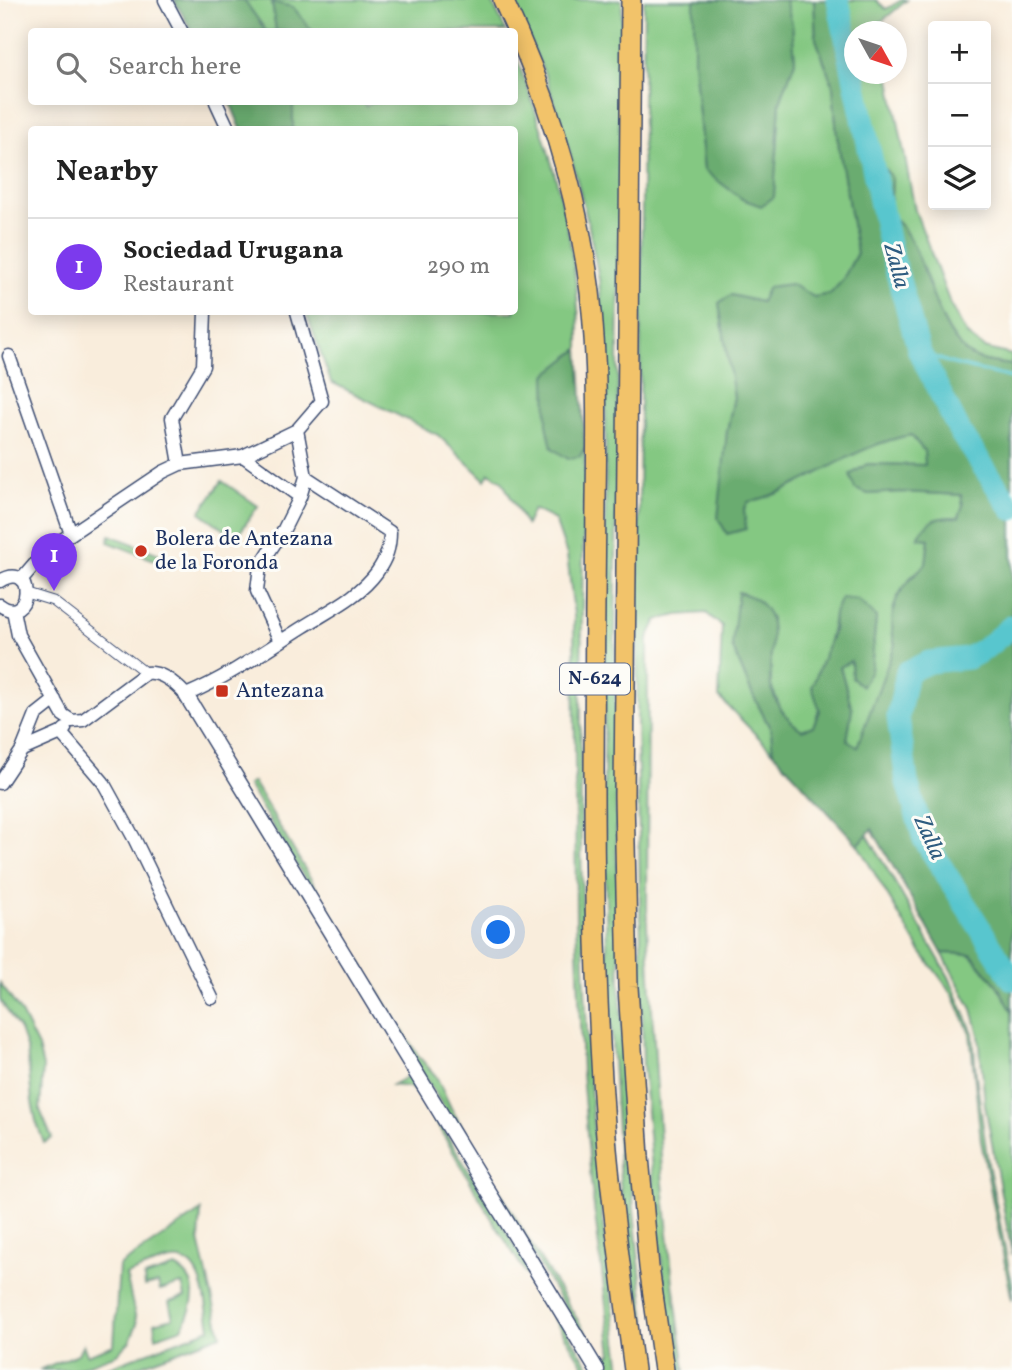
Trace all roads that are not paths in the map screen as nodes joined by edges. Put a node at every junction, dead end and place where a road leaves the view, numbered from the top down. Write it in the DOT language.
graph roads {
  1 [pos="164,0"];
  2 [pos="503,0"];
  3 [pos="631,0"];
  4 [pos="180,28"];
  5 [pos="516,28"];
  6 [pos="518,32"];
  7 [pos="217,105"];
  8 [pos="227,126"];
  9 [pos="205,315"];
  10 [pos="299,315"];
  11 [pos="9,356"];
  12 [pos="297,430"];
  13 [pos="243,456"];
  14 [pos="180,464"];
  15 [pos="306,477"];
  16 [pos="300,497"];
  17 [pos="71,534"];
  18 [pos="20,580"];
  19 [pos="0,581"];
  20 [pos="27,593"];
  21 [pos="6,607"];
  22 [pos="280,641"];
  23 [pos="146,673"];
  24 [pos="186,695"];
  25 [pos="55,700"];
  26 [pos="72,721"];
  27 [pos="61,733"];
  28 [pos="22,750"];
  29 [pos="0,783"];
  30 [pos="212,998"];
  31 [pos="597,1370"];
  32 [pos="634,1370"];
  33 [pos="664,1370"];
  1 -- 4 [label="street"];
  2 -- 5 [label="highway, N-624"];
  3 -- 33 [label="highway, N-624"];
  6 -- 32 [label="highway, N-624"];
  7 -- 8 [label="street"];
  9 -- 14 [label="street"];
  10 -- 12 [label="street"];
  11 -- 17 [label="street"];
  12 -- 13 [label="street"];
  12 -- 15 [label="street"];
  13 -- 14 [label="street"];
  13 -- 16 [label="street"];
  14 -- 17 [label="street"];
  15 -- 16 [label="street"];
  15 -- 22 [label="street"];
  16 -- 22 [label="street"];
  17 -- 18 [label="street"];
  18 -- 19 [label="street"];
  18 -- 20 [label="street"];
  20 -- 21 [label="street"];
  20 -- 23 [label="street"];
  21 -- 25 [label="street"];
  22 -- 24 [label="street"];
  23 -- 24 [label="street"];
  23 -- 26 [label="street"];
  24 -- 31 [label="street"];
  25 -- 26 [label="street"];
  25 -- 28 [label="street"];
  26 -- 27 [label="street"];
  27 -- 28 [label="street"];
  27 -- 30 [label="street"];
  28 -- 29 [label="street"];
}
